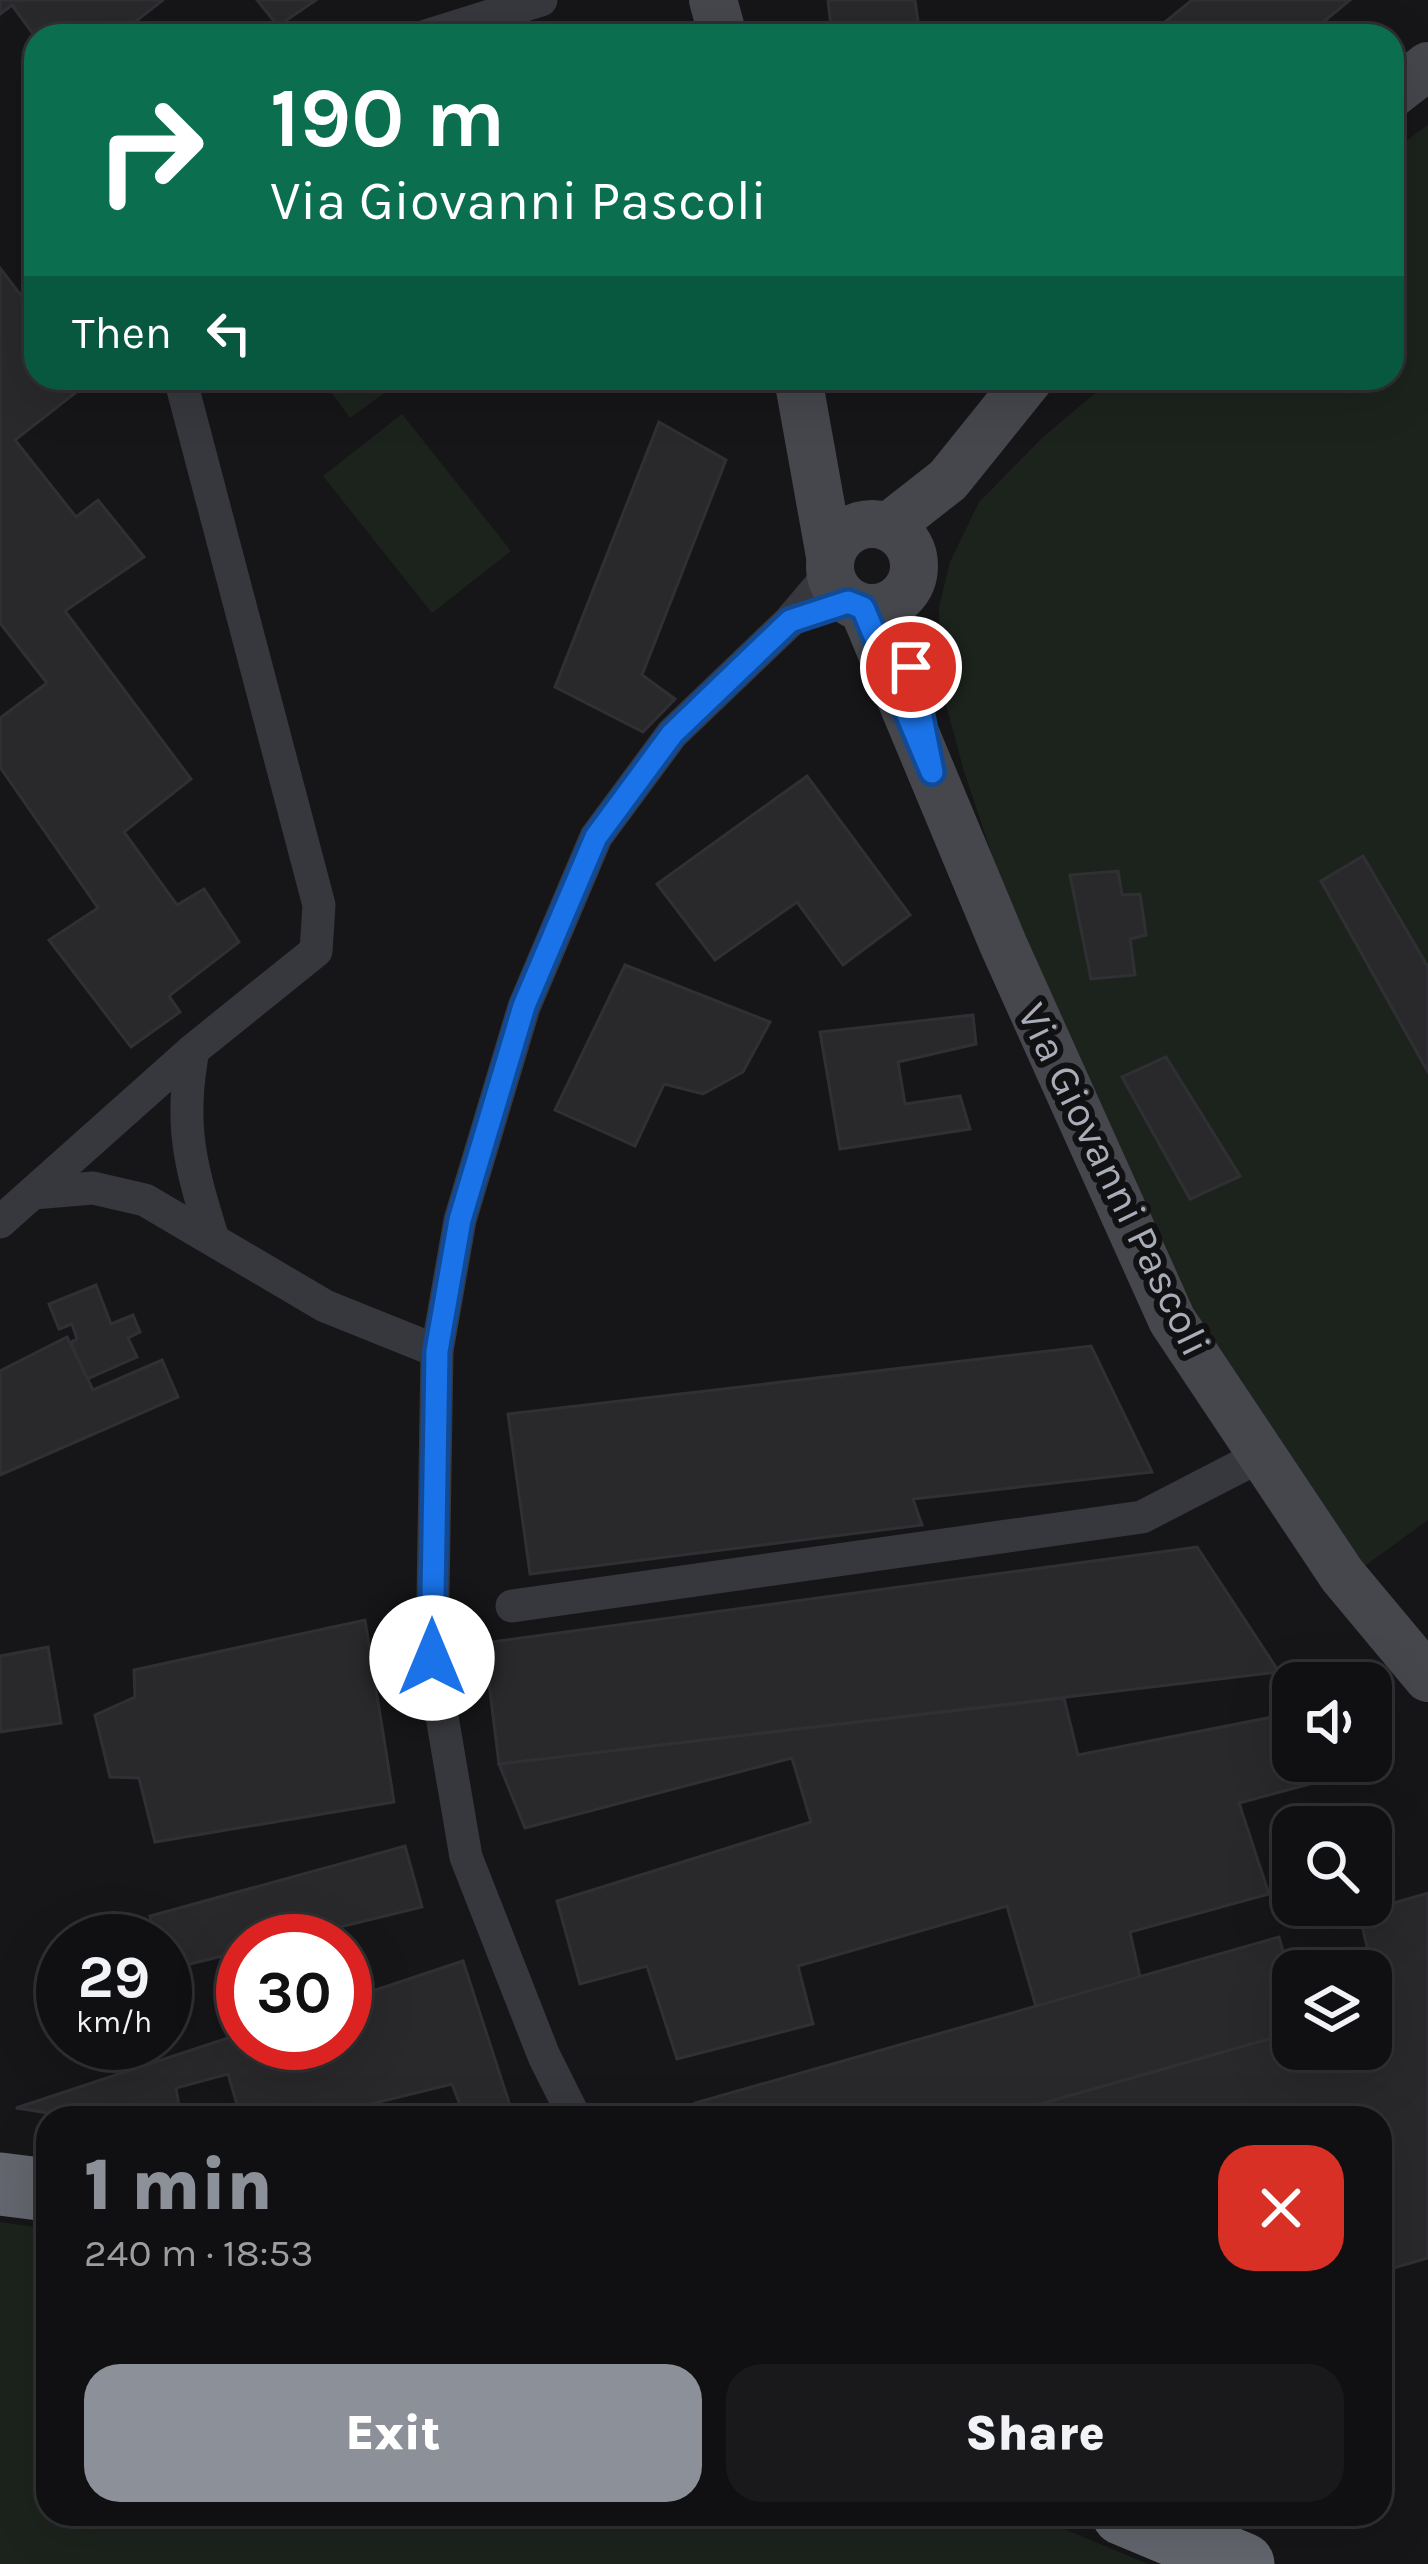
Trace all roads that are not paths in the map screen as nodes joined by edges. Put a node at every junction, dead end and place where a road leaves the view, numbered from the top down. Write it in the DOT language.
graph roads {
  1 [pos="541,0"];
  2 [pos="464,24"];
  3 [pos="1428,66"];
  4 [pos="1404,85"];
  5 [pos="183,390"];
  6 [pos="1020,390"];
  7 [pos="802,396"];
  8 [pos="868,568"];
  9 [pos="194,1049"];
  10 [pos="33,1193"];
  11 [pos="0,1222"];
  12 [pos="212,1236"];
  13 [pos="437,1351"];
  14 [pos="1262,1455"];
  15 [pos="512,1606"];
  16 [pos="1428,1678"];
  17 [pos="569,2106"];
  18 [pos="0,2183"];
  19 [pos="36,2188"];
  20 [pos="1152,2526"];
  21 [pos="1243,2564"];
  1 -- 2 [label="street"];
  3 -- 4 [label="street"];
  5 -- 9 [label="street"];
  6 -- 8 [label="street"];
  7 -- 8 [label="street, Via Giovanni Pascoli"];
  8 -- 13 [label="street"];
  8 -- 14 [label="street, Via Giovanni Pascoli"];
  9 -- 10 [label="street"];
  9 -- 12 [label="street"];
  10 -- 11 [label="street"];
  10 -- 12 [label="street"];
  12 -- 13 [label="street"];
  13 -- 17 [label="street"];
  14 -- 15 [label="street"];
  14 -- 16 [label="street, Via Giovanni Pascoli"];
  18 -- 19 [label="highway"];
  20 -- 21 [label="highway"];
}
